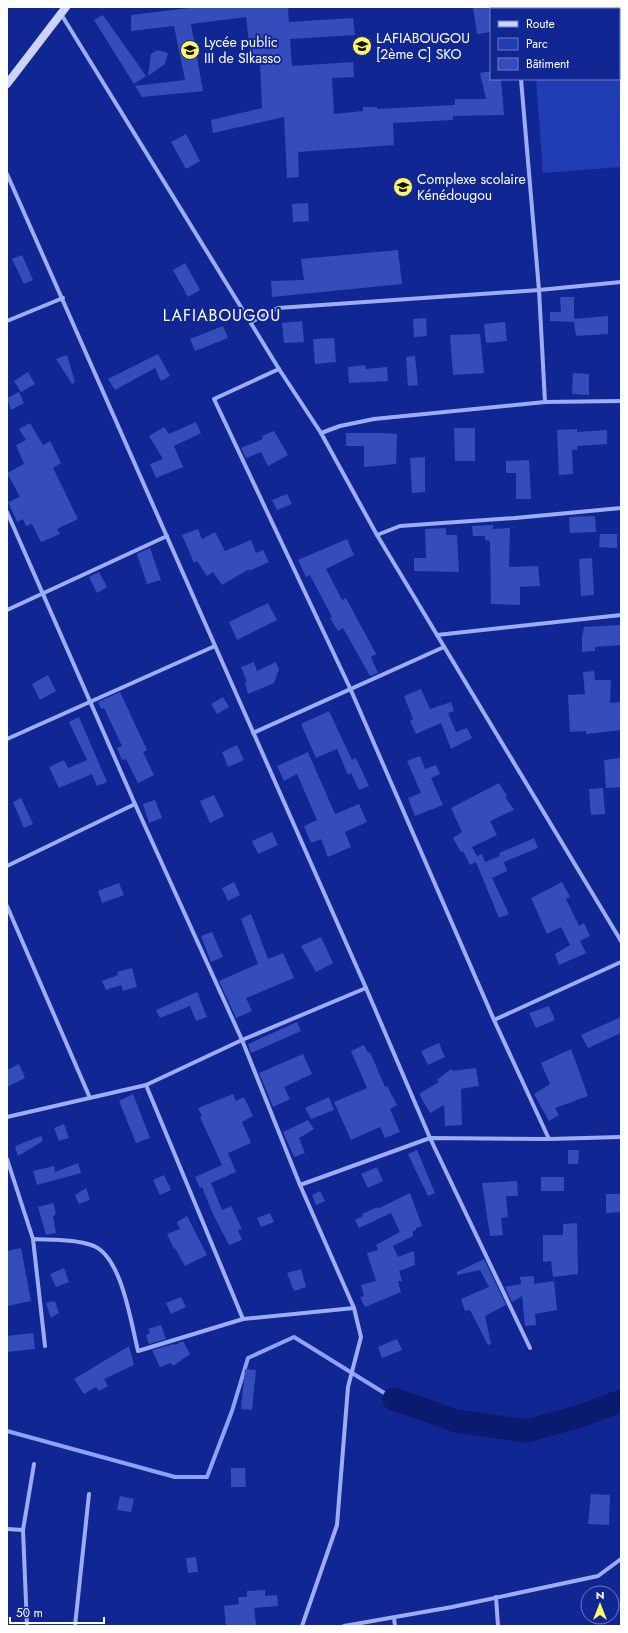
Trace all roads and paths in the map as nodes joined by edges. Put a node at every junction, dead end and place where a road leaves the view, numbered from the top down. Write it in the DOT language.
graph roads {
  1 [pos="66,7"];
  2 [pos="60,14"];
  3 [pos="521,80"];
  4 [pos="7,84"];
  5 [pos="7,174"];
  6 [pos="621,282"];
  7 [pos="539,290"];
  8 [pos="63,298"];
  9 [pos="7,321"];
  10 [pos="250,322"];
  11 [pos="279,369"];
  12 [pos="621,401"];
  13 [pos="545,402"];
  14 [pos="321,433"];
  15 [pos="621,508"];
  16 [pos="7,512"];
  17 [pos="377,535"];
  18 [pos="167,536"];
  19 [pos="42,593"];
  20 [pos="7,610"];
  21 [pos="621,615"];
  22 [pos="437,635"];
  23 [pos="215,646"];
  24 [pos="444,647"];
  25 [pos="350,688"];
  26 [pos="91,701"];
  27 [pos="253,733"];
  28 [pos="7,739"];
  29 [pos="136,804"];
  30 [pos="7,866"];
  31 [pos="7,906"];
  32 [pos="621,941"];
  33 [pos="621,962"];
  34 [pos="366,988"];
  35 [pos="494,1020"];
  36 [pos="242,1040"];
  37 [pos="146,1085"];
  38 [pos="90,1098"];
  39 [pos="7,1117"];
  40 [pos="621,1137"];
  41 [pos="430,1138"];
  42 [pos="548,1139"];
  43 [pos="7,1158"];
  44 [pos="300,1185"];
  45 [pos="33,1239"];
  46 [pos="354,1308"];
  47 [pos="243,1319"];
  48 [pos="45,1346"];
  49 [pos="530,1348"];
  50 [pos="34,1464"];
  51 [pos="89,1494"];
  52 [pos="7,1529"];
  53 [pos="23,1530"];
  54 [pos="621,1559"];
  55 [pos="496,1597"];
  56 [pos="394,1618"];
  57 [pos="27,1626"];
  58 [pos="75,1626"];
  59 [pos="302,1626"];
  60 [pos="344,1626"];
  61 [pos="395,1626"];
  62 [pos="498,1626"];
  1 -- 2 [label="street"];
  2 -- 4 [label="street"];
  2 -- 10 [label="street"];
  3 -- 7 [label="street"];
  5 -- 8 [label="street"];
  6 -- 7 [label="street"];
  7 -- 10 [label="street"];
  7 -- 13 [label="street"];
  8 -- 9 [label="street"];
  8 -- 18 [label="street"];
  10 -- 11 [label="street"];
  11 -- 14 [label="street"];
  11 -- 25 [label="street"];
  12 -- 13 [label="street"];
  13 -- 14 [label="street"];
  14 -- 17 [label="street"];
  15 -- 17 [label="street"];
  16 -- 19 [label="street"];
  17 -- 22 [label="street"];
  18 -- 19 [label="street"];
  18 -- 23 [label="street"];
  19 -- 20 [label="street"];
  19 -- 26 [label="street"];
  21 -- 22 [label="street"];
  22 -- 24 [label="street"];
  23 -- 26 [label="street"];
  23 -- 27 [label="street"];
  24 -- 25 [label="street"];
  24 -- 32 [label="street"];
  25 -- 27 [label="street"];
  25 -- 35 [label="street"];
  26 -- 28 [label="street"];
  26 -- 29 [label="street"];
  27 -- 34 [label="street"];
  29 -- 30 [label="street"];
  29 -- 36 [label="street"];
  31 -- 38 [label="street"];
  33 -- 35 [label="street"];
  34 -- 36 [label="street"];
  34 -- 41 [label="street"];
  35 -- 42 [label="street"];
  36 -- 37 [label="street"];
  36 -- 44 [label="street"];
  37 -- 38 [label="street"];
  37 -- 47 [label="street"];
  38 -- 39 [label="street"];
  40 -- 42 [label="street"];
  41 -- 42 [label="street"];
  41 -- 44 [label="street"];
  41 -- 49 [label="street"];
  43 -- 45 [label="street"];
  44 -- 46 [label="street"];
  45 -- 47 [label="street"];
  45 -- 48 [label="street"];
  46 -- 47 [label="street"];
  46 -- 59 [label="street"];
  50 -- 53 [label="street"];
  51 -- 58 [label="street"];
  52 -- 53 [label="street"];
  53 -- 57 [label="street"];
  54 -- 55 [label="street"];
  55 -- 56 [label="street"];
  55 -- 62 [label="street"];
  56 -- 60 [label="street"];
  56 -- 61 [label="street"];
}
